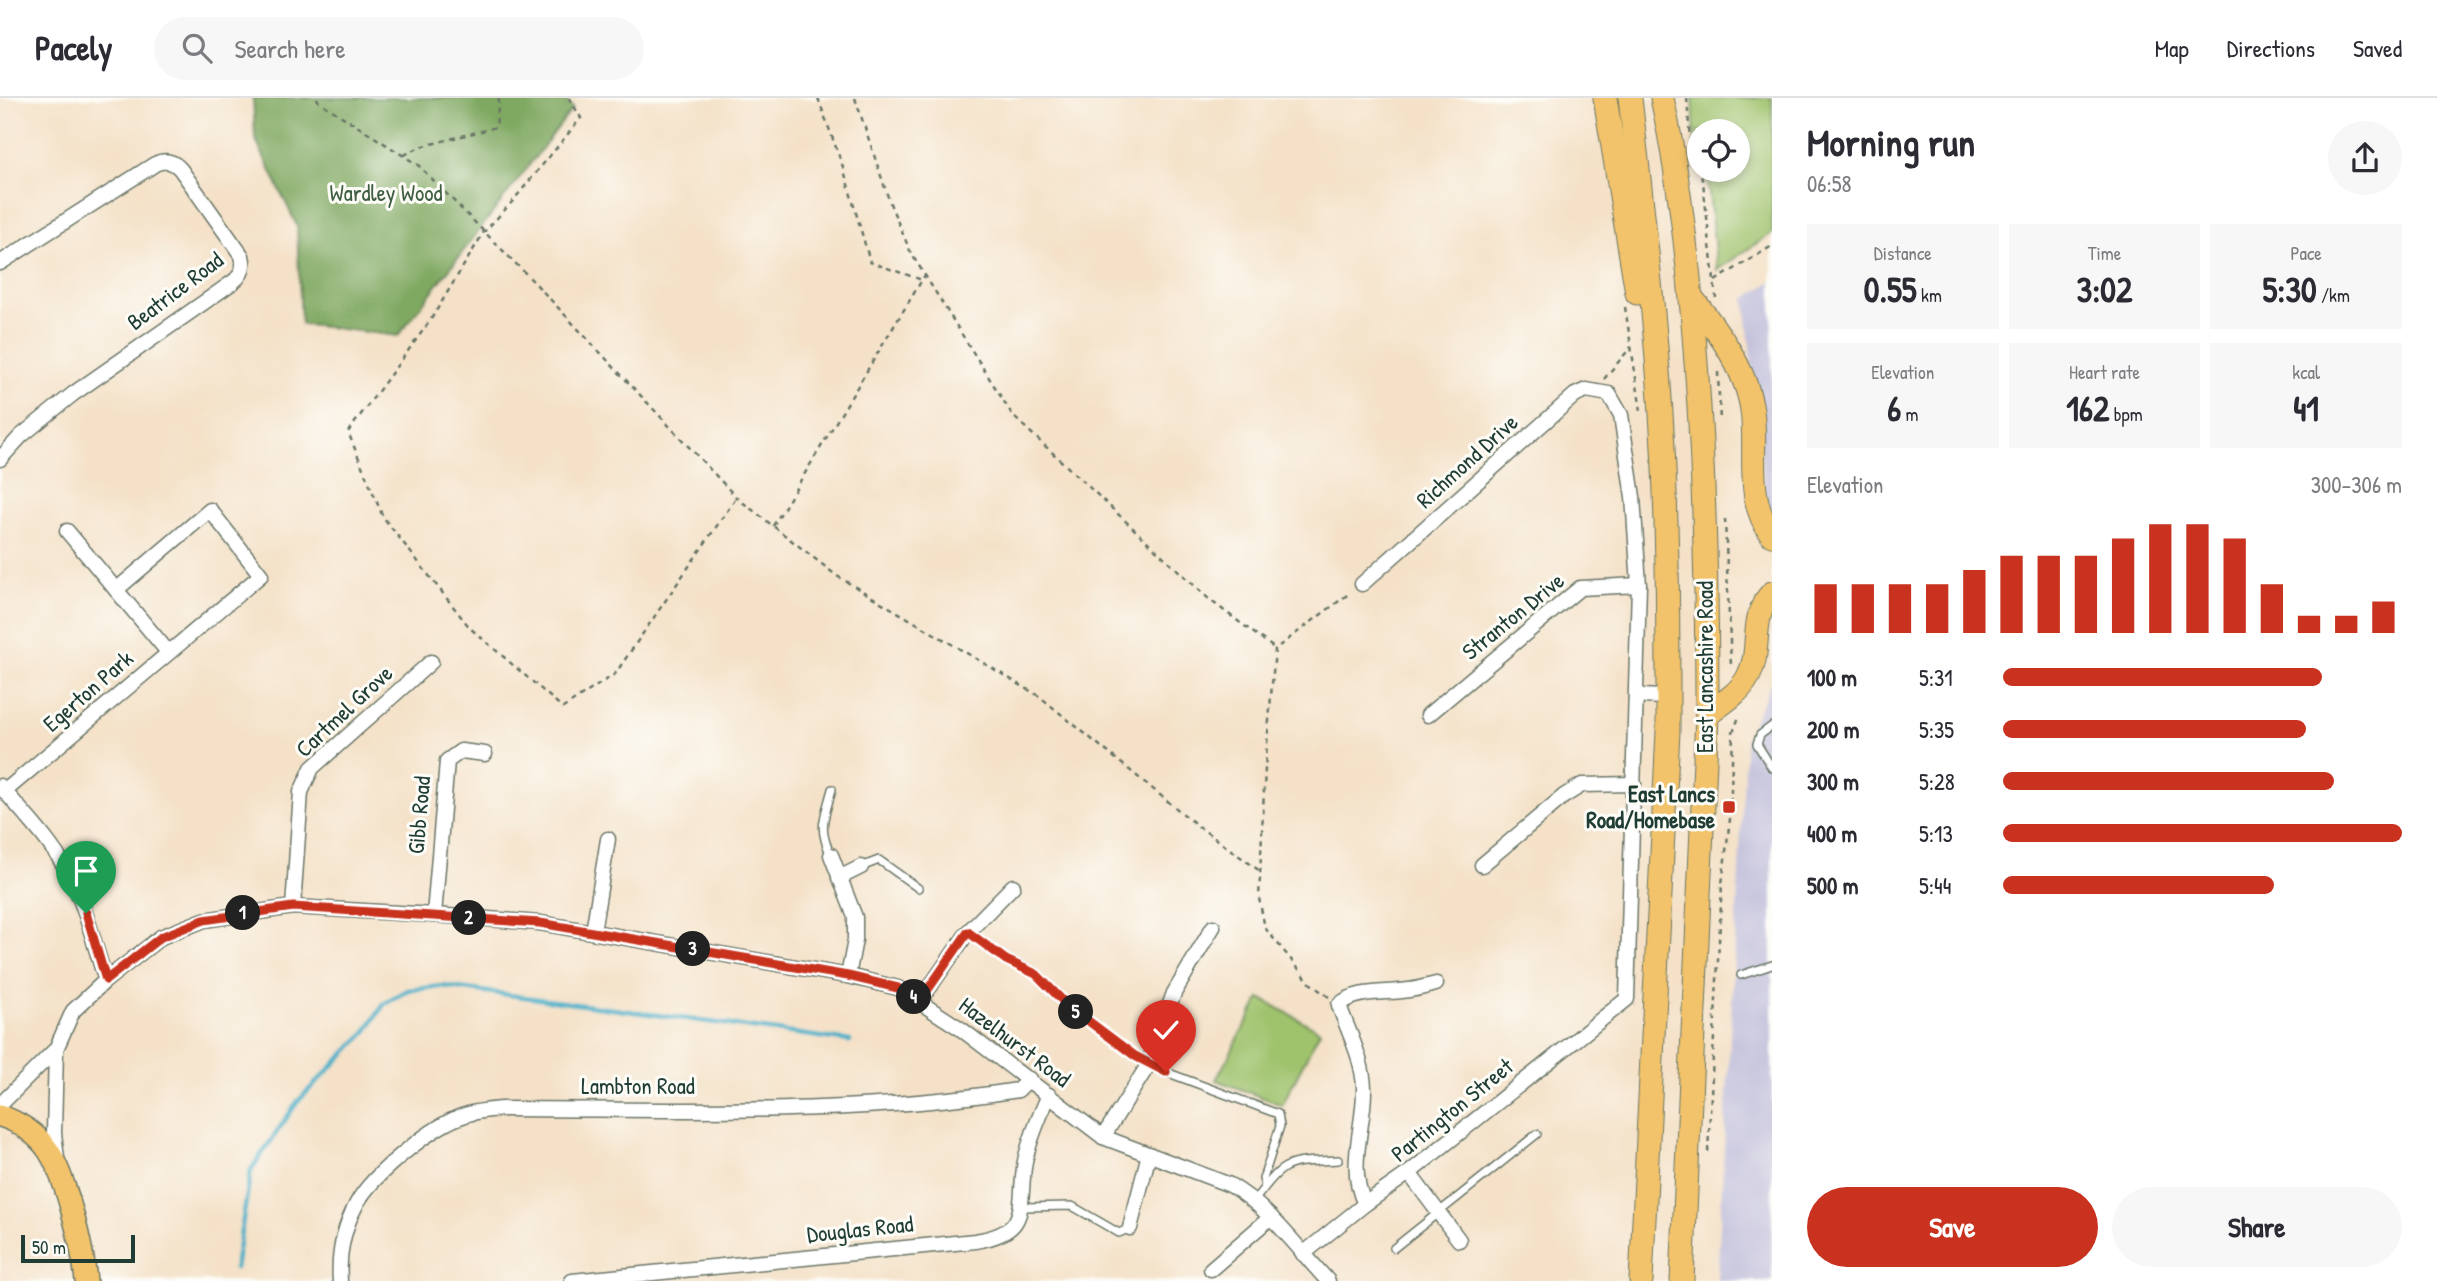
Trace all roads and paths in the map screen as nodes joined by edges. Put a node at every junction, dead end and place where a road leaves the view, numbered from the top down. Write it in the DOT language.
graph roads {
  1 [pos="317,98"];
  2 [pos="499,98"];
  3 [pos="569,98"];
  4 [pos="818,98"];
  5 [pos="855,98"];
  6 [pos="1605,98"];
  7 [pos="1630,98"];
  8 [pos="1663,98"];
  9 [pos="1687,98"];
  10 [pos="403,155"];
  11 [pos="484,232"];
  12 [pos="1772,246"];
  13 [pos="0,263"];
  14 [pos="925,275"];
  15 [pos="922,280"];
  16 [pos="1692,298"];
  17 [pos="1631,347"];
  18 [pos="1601,393"];
  19 [pos="1663,448"];
  20 [pos="2,453"];
  21 [pos="736,497"];
  22 [pos="773,526"];
  23 [pos="67,531"];
  24 [pos="1772,535"];
  25 [pos="1363,584"];
  26 [pos="1639,585"];
  27 [pos="116,590"];
  28 [pos="1772,593"];
  29 [pos="1275,649"];
  30 [pos="168,652"];
  31 [pos="431,662"];
  32 [pos="1637,696"];
  33 [pos="1668,696"];
  34 [pos="1743,712"];
  35 [pos="1707,715"];
  36 [pos="1428,716"];
  37 [pos="1772,726"];
  38 [pos="485,754"];
  39 [pos="1772,768"];
  40 [pos="1634,784"];
  41 [pos="2,789"];
  42 [pos="832,789"];
  43 [pos="608,839"];
  44 [pos="831,855"];
  45 [pos="1482,865"];
  46 [pos="861,867"];
  47 [pos="1260,871"];
  48 [pos="839,878"];
  49 [pos="1013,886"];
  50 [pos="918,888"];
  51 [pos="293,907"];
  52 [pos="434,915"];
  53 [pos="1213,927"];
  54 [pos="593,932"];
  55 [pos="968,932"];
  56 [pos="1772,965"];
  57 [pos="1741,975"];
  58 [pos="848,976"];
  59 [pos="106,980"];
  60 [pos="1436,984"];
  61 [pos="920,1001"];
  62 [pos="1339,1005"];
  63 [pos="56,1049"];
  64 [pos="1148,1063"];
  65 [pos="1029,1079"];
  66 [pos="1049,1095"];
  67 [pos="0,1105"];
  68 [pos="0,1116"];
  69 [pos="1537,1134"];
  70 [pos="1103,1137"];
  71 [pos="1149,1154"];
  72 [pos="1708,1159"];
  73 [pos="1338,1160"];
  74 [pos="58,1170"];
  75 [pos="1409,1174"];
  76 [pos="1265,1185"];
  77 [pos="1254,1200"];
  78 [pos="1365,1204"];
  79 [pos="1022,1207"];
  80 [pos="1438,1212"];
  81 [pos="1271,1217"];
  82 [pos="1130,1227"];
  83 [pos="1459,1240"];
  84 [pos="1394,1248"];
  85 [pos="1303,1254"];
  86 [pos="1211,1269"];
  87 [pos="86,1281"];
  88 [pos="340,1281"];
  89 [pos="572,1281"];
  90 [pos="1328,1281"];
  91 [pos="1641,1281"];
  92 [pos="1682,1281"];
  1 -- 10 [label="path"];
  2 -- 10 [label="path"];
  3 -- 11 [label="path"];
  4 -- 15 [label="path"];
  5 -- 14 [label="path"];
  6 -- 19 [label="highway"];
  7 -- 19 [label="highway, East Lancashire Road"];
  8 -- 16 [label="highway, East Lancashire Road"];
  9 -- 12 [label="path"];
  10 -- 11 [label="path"];
  11 -- 21 [label="path"];
  11 -- 21 [label="path"];
  13 -- 20 [label="street, Beatrice Road"];
  14 -- 15 [label="path"];
  14 -- 29 [label="path"];
  15 -- 22 [label="path"];
  16 -- 24 [label="highway"];
  16 -- 35 [label="highway, East Lancashire Road"];
  17 -- 18 [label="path"];
  18 -- 25 [label="street, Richmond Drive"];
  18 -- 26 [label="street"];
  19 -- 33 [label="highway, East Lancashire Road"];
  21 -- 22 [label="path"];
  22 -- 47 [label="path"];
  23 -- 27 [label="street, Egerton Park"];
  25 -- 29 [label="path"];
  26 -- 32 [label="street"];
  26 -- 36 [label="street, Stranton Drive"];
  27 -- 30 [label="street, Egerton Park"];
  27 -- 30 [label="street, Egerton Park"];
  28 -- 35 [label="highway"];
  29 -- 47 [label="path"];
  30 -- 41 [label="street, Egerton Park"];
  31 -- 51 [label="street, Cartmel Grove"];
  32 -- 33 [label="street, East Lancashire Road"];
  32 -- 40 [label="street"];
  33 -- 91 [label="highway, East Lancashire Road"];
  34 -- 72 [label="path"];
  35 -- 92 [label="highway, East Lancashire Road"];
  37 -- 39 [label="lane"];
  38 -- 52 [label="street, Gibb Road"];
  40 -- 45 [label="street"];
  40 -- 75 [label="street, Partington Street"];
  41 -- 59 [label="street"];
  42 -- 44 [label="lane"];
  43 -- 54 [label="street"];
  44 -- 48 [label="street"];
  46 -- 48 [label="street"];
  46 -- 50 [label="lane"];
  47 -- 62 [label="path"];
  48 -- 58 [label="street"];
  49 -- 55 [label="street"];
  51 -- 52 [label="street, Hazelhurst Road"];
  51 -- 59 [label="street, Hazelhurst Road"];
  52 -- 54 [label="street, Hazelhurst Road"];
  53 -- 64 [label="street"];
  54 -- 58 [label="street, Hazelhurst Road"];
  55 -- 61 [label="street"];
  55 -- 64 [label="lane"];
  56 -- 57 [label="lane"];
  58 -- 61 [label="street, Hazelhurst Road"];
  59 -- 63 [label="street, Hazelhurst Road"];
  60 -- 62 [label="street"];
  61 -- 65 [label="street, Hazelhurst Road"];
  62 -- 78 [label="street"];
  63 -- 67 [label="street, Hazelhurst Road"];
  63 -- 74 [label="street, Hazelhurst Road"];
  64 -- 70 [label="street"];
  64 -- 76 [label="lane"];
  65 -- 66 [label="street, Hazelhurst Road"];
  65 -- 88 [label="street, Lambton Road"];
  66 -- 70 [label="street, Hazelhurst Road"];
  66 -- 79 [label="street"];
  68 -- 74 [label="main road"];
  69 -- 80 [label="lane"];
  70 -- 71 [label="street, Hazelhurst Road"];
  71 -- 77 [label="street, Hazelhurst Road"];
  71 -- 82 [label="street"];
  73 -- 76 [label="lane"];
  74 -- 87 [label="main road"];
  75 -- 78 [label="street, Partington Street"];
  75 -- 80 [label="street"];
  76 -- 77 [label="lane"];
  77 -- 81 [label="street, Hazelhurst Road"];
  78 -- 85 [label="street, Partington Street"];
  79 -- 82 [label="lane"];
  79 -- 89 [label="street, Douglas Road"];
  80 -- 83 [label="street"];
  80 -- 84 [label="lane"];
  81 -- 85 [label="street, Hazelhurst Road"];
  81 -- 86 [label="street"];
  85 -- 90 [label="street, Hazelhurst Road"];
}
